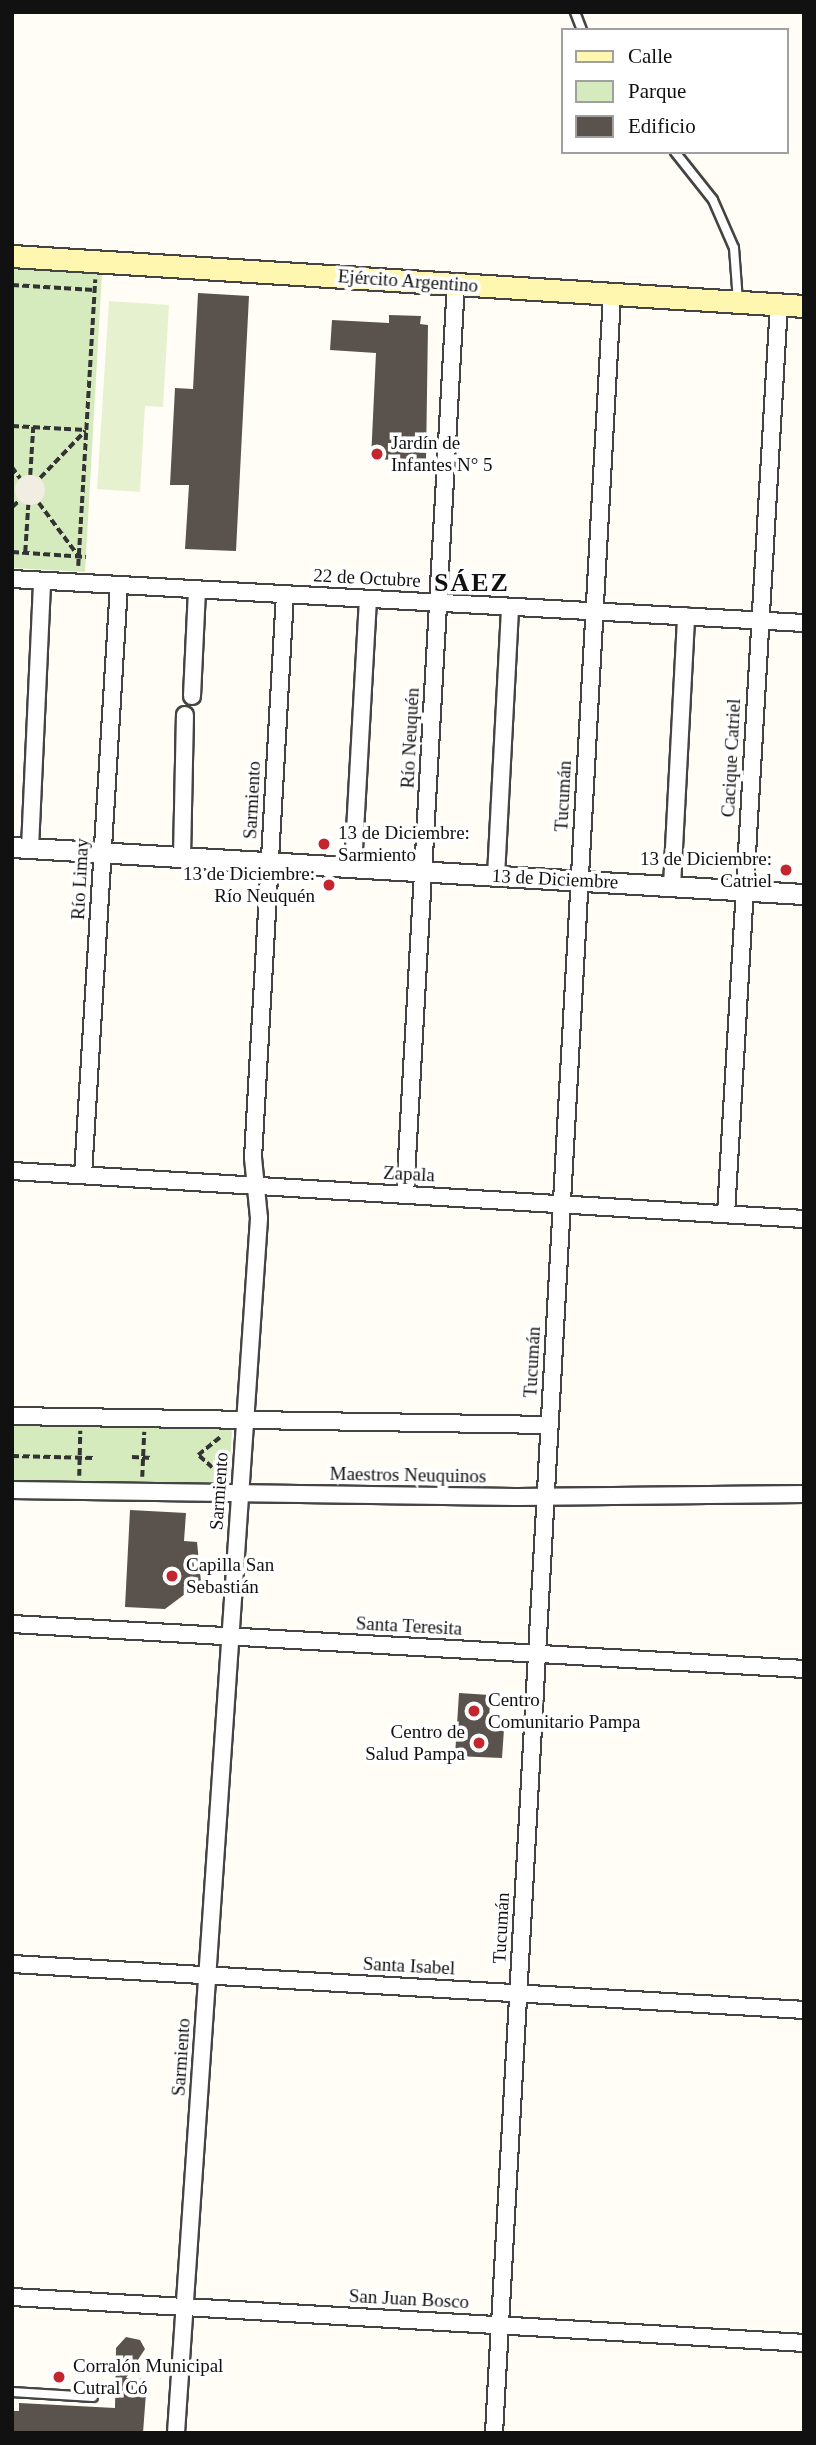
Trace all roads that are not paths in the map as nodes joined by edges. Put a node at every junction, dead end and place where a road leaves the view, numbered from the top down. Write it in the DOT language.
graph roads {
  1 [pos="677,154"];
  2 [pos="12,256"];
  3 [pos="456,284"];
  4 [pos="611,294"];
  5 [pos="738,302"];
  6 [pos="779,304"];
  7 [pos="804,306"];
  8 [pos="12,579"];
  9 [pos="42,581"];
  10 [pos="119,585"];
  11 [pos="197,590"];
  12 [pos="285,594"];
  13 [pos="368,599"];
  14 [pos="438,603"];
  15 [pos="510,607"];
  16 [pos="594,612"];
  17 [pos="685,617"];
  18 [pos="761,621"];
  19 [pos="804,623"];
  20 [pos="192,696"];
  21 [pos="185,715"];
  22 [pos="21,847"];
  23 [pos="103,852"];
  24 [pos="182,857"];
  25 [pos="270,862"];
  26 [pos="353,867"];
  27 [pos="423,872"];
  28 [pos="496,876"];
  29 [pos="579,881"];
  30 [pos="672,886"];
  31 [pos="745,891"];
  32 [pos="804,894"];
  33 [pos="12,1171"];
  34 [pos="83,1175"];
  35 [pos="256,1186"];
  36 [pos="405,1195"];
  37 [pos="561,1204"];
  38 [pos="726,1214"];
  39 [pos="804,1219"];
  40 [pos="12,1416"];
  41 [pos="246,1420"];
  42 [pos="549,1425"];
  43 [pos="12,1490"];
  44 [pos="240,1493"];
  45 [pos="804,1494"];
  46 [pos="545,1497"];
  47 [pos="12,1623"];
  48 [pos="231,1636"];
  49 [pos="537,1654"];
  50 [pos="804,1669"];
  51 [pos="12,1964"];
  52 [pos="207,1975"];
  53 [pos="518,1993"];
  54 [pos="804,2010"];
  55 [pos="12,2297"];
  56 [pos="185,2307"];
  57 [pos="500,2325"];
  58 [pos="804,2343"];
  59 [pos="12,2392"];
  60 [pos="93,2397"];
  61 [pos="176,2433"];
  62 [pos="494,2433"];
  1 -- 5 [label="lane"];
  2 -- 3 [label="main road, Ejército Argentino"];
  3 -- 4 [label="main road, Ejército Argentino"];
  3 -- 14 [label="street, Río Neuquén"];
  4 -- 5 [label="main road, Ejército Argentino"];
  4 -- 16 [label="street, Tucumán"];
  5 -- 6 [label="main road, Ejército Argentino"];
  6 -- 7 [label="main road, Ejército Argentino"];
  6 -- 18 [label="street, Cacique Catriel"];
  8 -- 9 [label="street, 22 de Octubre"];
  9 -- 10 [label="street, 22 de Octubre"];
  9 -- 22 [label="street"];
  10 -- 11 [label="street, 22 de Octubre"];
  10 -- 23 [label="street, Río Limay"];
  11 -- 12 [label="street, 22 de Octubre"];
  11 -- 20 [label="street"];
  12 -- 13 [label="street, 22 de Octubre"];
  12 -- 25 [label="street, Sarmiento"];
  13 -- 14 [label="street, 22 de Octubre"];
  13 -- 26 [label="street"];
  14 -- 15 [label="street, 22 de Octubre"];
  14 -- 27 [label="street, Río Neuquén"];
  15 -- 16 [label="street, 22 de Octubre"];
  15 -- 28 [label="street"];
  16 -- 17 [label="street, 22 de Octubre"];
  16 -- 29 [label="street, Tucumán"];
  17 -- 18 [label="street, 22 de Octubre"];
  17 -- 30 [label="street"];
  18 -- 19 [label="street, 22 de Octubre"];
  18 -- 31 [label="street, Cacique Catriel"];
  21 -- 24 [label="street"];
  22 -- 23 [label="street, 13 de Diciembre"];
  23 -- 24 [label="street, 13 de Diciembre"];
  23 -- 34 [label="street, Río Limay"];
  24 -- 25 [label="street, 13 de Diciembre"];
  25 -- 26 [label="street, 13 de Diciembre"];
  25 -- 35 [label="street, Sarmiento"];
  26 -- 27 [label="street, 13 de Diciembre"];
  27 -- 28 [label="street, 13 de Diciembre"];
  27 -- 36 [label="street, Río Neuquén"];
  28 -- 29 [label="street, 13 de Diciembre"];
  29 -- 30 [label="street, 13 de Diciembre"];
  29 -- 37 [label="street, Tucumán"];
  30 -- 31 [label="street, 13 de Diciembre"];
  31 -- 32 [label="street, 13 de Diciembre"];
  31 -- 38 [label="street, Cacique Catriel"];
  33 -- 34 [label="street, Zapala"];
  34 -- 35 [label="street, Zapala"];
  35 -- 36 [label="street, Zapala"];
  35 -- 41 [label="street, Sarmiento"];
  36 -- 37 [label="street, Zapala"];
  37 -- 38 [label="street, Zapala"];
  37 -- 42 [label="street, Tucumán"];
  38 -- 39 [label="street, Zapala"];
  40 -- 41 [label="street"];
  41 -- 42 [label="street"];
  41 -- 44 [label="street, Sarmiento"];
  42 -- 46 [label="street, Tucumán"];
  43 -- 44 [label="street, Maestros Neuquinos"];
  44 -- 46 [label="street, Maestros Neuquinos"];
  44 -- 48 [label="street, Sarmiento"];
  45 -- 46 [label="street, Maestros Neuquinos"];
  46 -- 49 [label="street, Tucumán"];
  47 -- 48 [label="street, Santa Teresita"];
  48 -- 49 [label="street, Santa Teresita"];
  48 -- 52 [label="street, Sarmiento"];
  49 -- 50 [label="street, Santa Teresita"];
  49 -- 53 [label="street, Tucumán"];
  51 -- 52 [label="street, Santa Isabel"];
  52 -- 53 [label="street, Santa Isabel"];
  52 -- 56 [label="street, Sarmiento"];
  53 -- 54 [label="street, Santa Isabel"];
  53 -- 57 [label="street, Tucumán"];
  55 -- 56 [label="street, San Juan Bosco"];
  56 -- 57 [label="street, San Juan Bosco"];
  56 -- 61 [label="street, Sarmiento"];
  57 -- 58 [label="street, San Juan Bosco"];
  57 -- 62 [label="street, Tucumán"];
  59 -- 60 [label="lane"];
}
